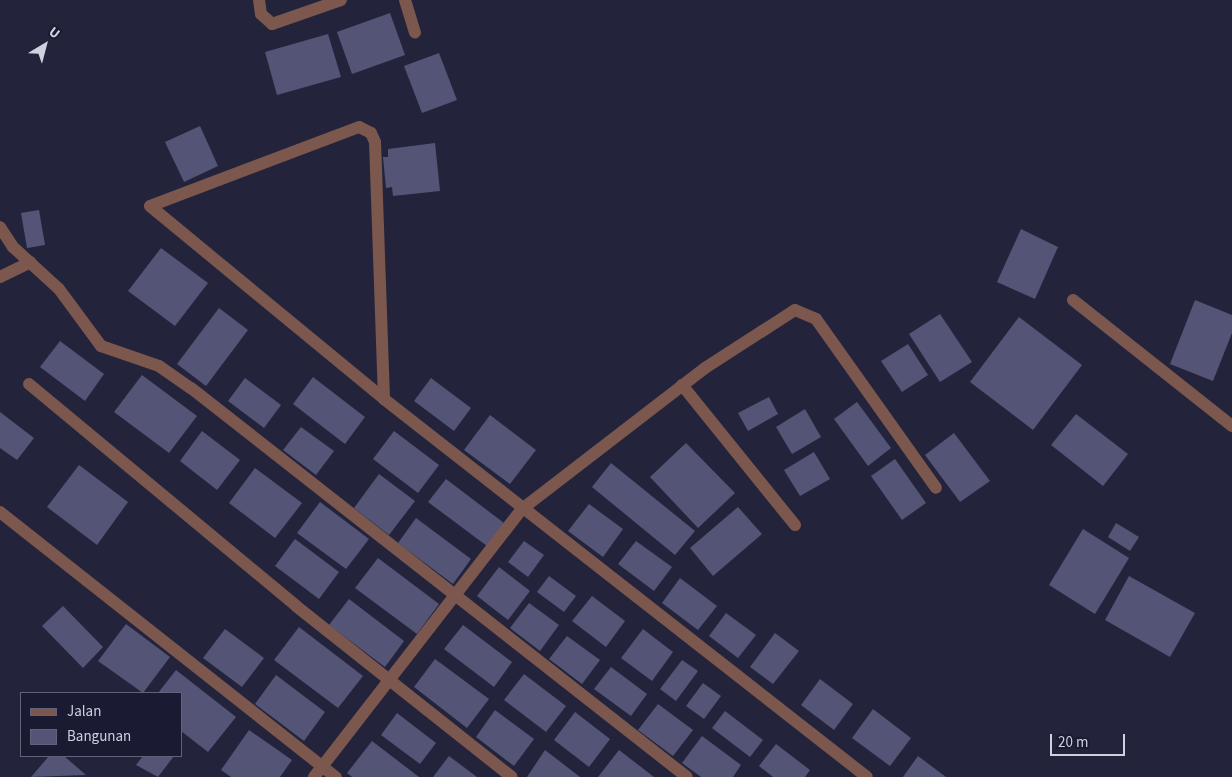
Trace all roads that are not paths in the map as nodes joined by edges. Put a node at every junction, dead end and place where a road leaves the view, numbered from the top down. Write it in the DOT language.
graph roads {
  1 [pos="259,0"];
  2 [pos="341,0"];
  3 [pos="404,0"];
  4 [pos="415,33"];
  5 [pos="0,227"];
  6 [pos="31,262"];
  7 [pos="0,277"];
  8 [pos="1073,300"];
  9 [pos="29,384"];
  10 [pos="682,385"];
  11 [pos="384,399"];
  12 [pos="1232,426"];
  13 [pos="936,488"];
  14 [pos="522,509"];
  15 [pos="0,512"];
  16 [pos="795,525"];
  17 [pos="457,596"];
  18 [pos="393,681"];
  19 [pos="322,766"];
  20 [pos="314,777"];
  21 [pos="336,777"];
  22 [pos="512,777"];
  23 [pos="687,777"];
  24 [pos="867,777"];
  1 -- 2 [label="street"];
  3 -- 4 [label="street"];
  5 -- 6 [label="street"];
  6 -- 7 [label="street"];
  6 -- 17 [label="street"];
  8 -- 12 [label="street"];
  9 -- 18 [label="street"];
  10 -- 13 [label="street"];
  10 -- 14 [label="street"];
  10 -- 16 [label="street"];
  11 -- 11 [label="street"];
  11 -- 14 [label="street"];
  14 -- 17 [label="street"];
  14 -- 24 [label="street"];
  15 -- 19 [label="street"];
  17 -- 18 [label="street"];
  17 -- 23 [label="street"];
  18 -- 19 [label="street"];
  18 -- 22 [label="street"];
  19 -- 20 [label="street"];
  19 -- 21 [label="street"];
}
